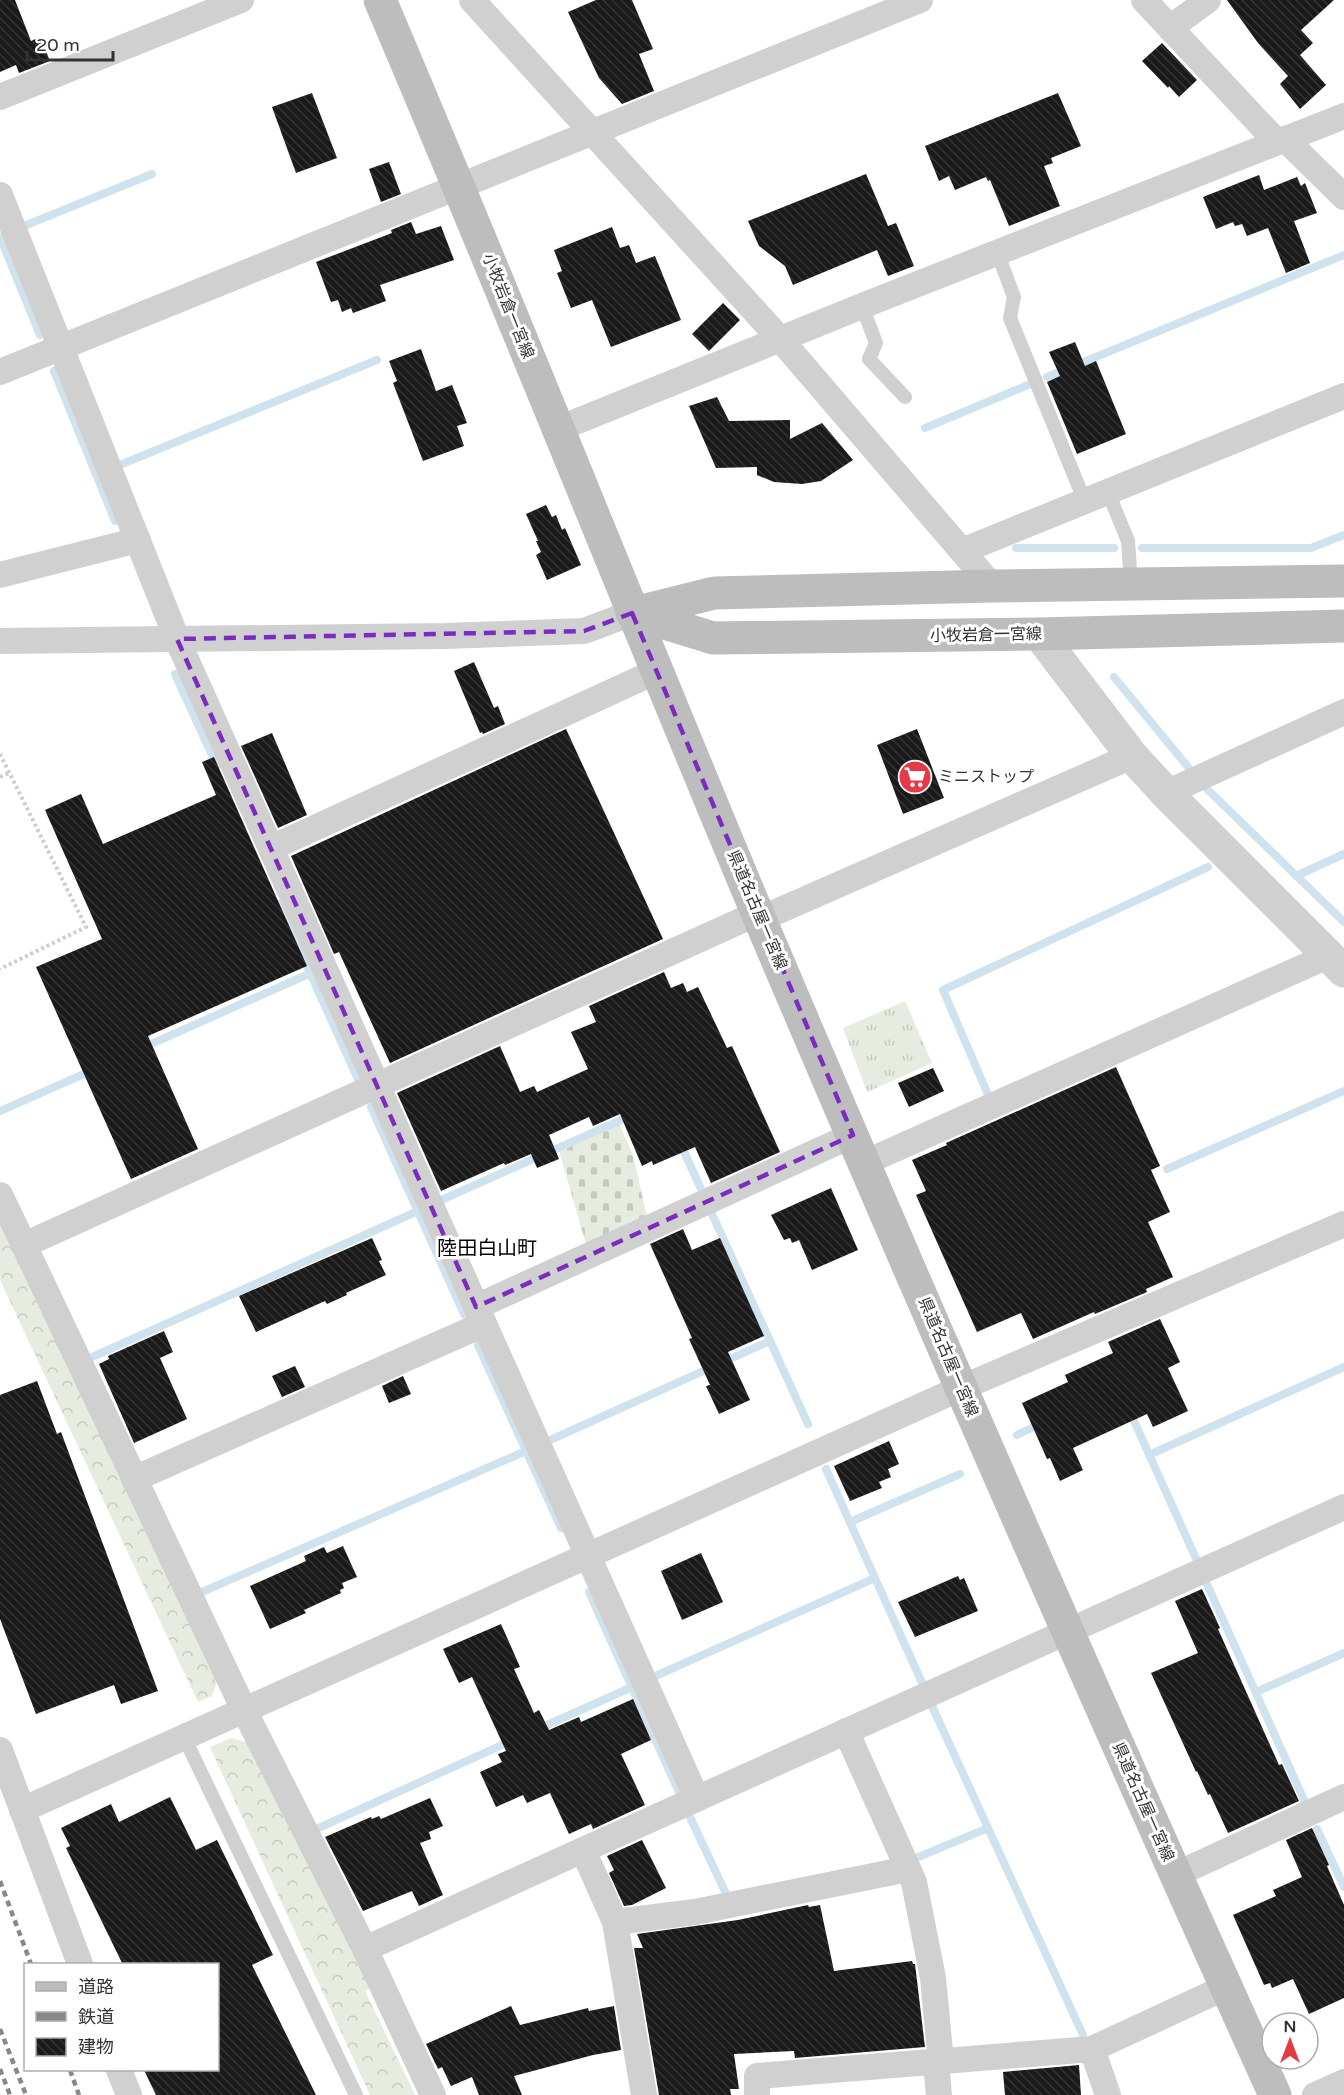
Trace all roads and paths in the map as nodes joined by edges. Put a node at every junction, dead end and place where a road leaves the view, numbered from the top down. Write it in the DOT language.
graph roads {
  1 [pos="241,0"];
  2 [pos="380,0"];
  3 [pos="472,0"];
  4 [pos="920,0"];
  5 [pos="1144,0"];
  6 [pos="1208,0"];
  7 [pos="1170,28"];
  8 [pos="0,97"];
  9 [pos="1344,116"];
  10 [pos="593,133"];
  11 [pos="1281,140"];
  12 [pos="460,187"];
  13 [pos="0,195"];
  14 [pos="1344,197"];
  15 [pos="997,252"];
  16 [pos="862,306"];
  17 [pos="781,340"];
  18 [pos="61,348"];
  19 [pos="0,372"];
  20 [pos="1344,396"];
  21 [pos="905,397"];
  22 [pos="558,429"];
  23 [pos="1096,497"];
  24 [pos="138,540"];
  25 [pos="962,551"];
  26 [pos="0,575"];
  27 [pos="1344,581"];
  28 [pos="1131,584"];
  29 [pos="992,586"];
  30 [pos="632,613"];
  31 [pos="1344,626"];
  32 [pos="1039,634"];
  33 [pos="177,639"];
  34 [pos="0,641"];
  35 [pos="657,671"];
  36 [pos="1344,712"];
  37 [pos="0,754"];
  38 [pos="1132,756"];
  39 [pos="9,773"];
  40 [pos="0,777"];
  41 [pos="1166,793"];
  42 [pos="271,848"];
  43 [pos="759,916"];
  44 [pos="1336,963"];
  45 [pos="0,969"];
  46 [pos="377,1085"];
  47 [pos="858,1149"];
  48 [pos="0,1194"];
  49 [pos="1344,1224"];
  50 [pos="24,1245"];
  51 [pos="480,1315"];
  52 [pos="961,1388"];
  53 [pos="134,1479"];
  54 [pos="1344,1507"];
  55 [pos="588,1556"];
  56 [pos="1068,1631"];
  57 [pos="244,1710"];
  58 [pos="846,1731"];
  59 [pos="184,1737"];
  60 [pos="0,1750"];
  61 [pos="1344,1797"];
  62 [pos="697,1799"];
  63 [pos="22,1810"];
  64 [pos="583,1850"];
  65 [pos="908,1869"];
  66 [pos="1175,1875"];
  67 [pos="615,1922"];
  68 [pos="365,1949"];
  69 [pos="79,1963"];
  70 [pos="1226,1987"];
  71 [pos="1092,2049"];
  72 [pos="938,2062"];
  73 [pos="119,2071"];
  74 [pos="1344,2082"];
  75 [pos="129,2095"];
  76 [pos="356,2095"];
  77 [pos="433,2095"];
  78 [pos="644,2095"];
  79 [pos="757,2095"];
  80 [pos="939,2095"];
  81 [pos="1108,2095"];
  82 [pos="1275,2095"];
  83 [pos="1315,2095"];
  1 -- 8 [label="street"];
  2 -- 12 [label="main road, 小牧岩倉一宮線"];
  3 -- 10 [label="street"];
  4 -- 10 [label="street"];
  5 -- 7 [label="street"];
  6 -- 7 [label="street"];
  7 -- 11 [label="street"];
  9 -- 11 [label="street"];
  10 -- 12 [label="street"];
  10 -- 17 [label="street"];
  11 -- 14 [label="street"];
  11 -- 15 [label="street"];
  12 -- 18 [label="street"];
  12 -- 22 [label="main road, 小牧岩倉一宮線"];
  13 -- 18 [label="street"];
  15 -- 16 [label="street"];
  15 -- 23 [label="lane"];
  16 -- 17 [label="street"];
  16 -- 21 [label="lane"];
  17 -- 22 [label="street"];
  17 -- 25 [label="street"];
  18 -- 19 [label="street"];
  18 -- 24 [label="street"];
  20 -- 23 [label="street"];
  22 -- 30 [label="main road, 小牧岩倉一宮線"];
  23 -- 25 [label="street"];
  23 -- 28 [label="lane"];
  24 -- 26 [label="street"];
  24 -- 33 [label="street"];
  25 -- 29 [label="street"];
  27 -- 28 [label="main road"];
  28 -- 29 [label="main road"];
  29 -- 30 [label="main road"];
  30 -- 32 [label="main road, 小牧岩倉一宮線"];
  30 -- 33 [label="street"];
  30 -- 35 [label="main road, 県道名古屋一宮線"];
  31 -- 32 [label="main road, 小牧岩倉一宮線"];
  32 -- 38 [label="street"];
  33 -- 34 [label="street"];
  33 -- 42 [label="street"];
  35 -- 42 [label="street"];
  35 -- 43 [label="main road, 県道名古屋一宮線"];
  36 -- 41 [label="street"];
  37 -- 39 [label="path"];
  38 -- 41 [label="street"];
  38 -- 43 [label="street"];
  39 -- 40 [label="path"];
  39 -- 45 [label="path"];
  41 -- 44 [label="street"];
  42 -- 46 [label="street"];
  43 -- 46 [label="street"];
  43 -- 47 [label="main road, 県道名古屋一宮線"];
  44 -- 47 [label="street"];
  46 -- 50 [label="street"];
  46 -- 51 [label="street"];
  47 -- 51 [label="street"];
  47 -- 52 [label="main road, 県道名古屋一宮線"];
  48 -- 50 [label="street"];
  49 -- 52 [label="street"];
  50 -- 53 [label="street"];
  51 -- 53 [label="street"];
  51 -- 55 [label="street"];
  52 -- 55 [label="street"];
  52 -- 56 [label="main road, 県道名古屋一宮線"];
  53 -- 57 [label="street"];
  54 -- 56 [label="street"];
  55 -- 57 [label="street"];
  55 -- 62 [label="street"];
  56 -- 58 [label="street"];
  56 -- 66 [label="main road, 県道名古屋一宮線"];
  57 -- 59 [label="street"];
  57 -- 68 [label="street"];
  58 -- 62 [label="street"];
  58 -- 65 [label="street"];
  59 -- 63 [label="street"];
  59 -- 76 [label="lane"];
  60 -- 63 [label="street"];
  61 -- 66 [label="street"];
  62 -- 64 [label="street"];
  63 -- 69 [label="street"];
  64 -- 67 [label="street"];
  64 -- 68 [label="street"];
  65 -- 67 [label="street"];
  65 -- 72 [label="street"];
  66 -- 70 [label="main road, 県道名古屋一宮線"];
  67 -- 78 [label="street"];
  68 -- 77 [label="street"];
  70 -- 71 [label="street"];
  70 -- 82 [label="main road, 県道名古屋一宮線"];
  71 -- 72 [label="street"];
  71 -- 81 [label="street"];
  72 -- 79 [label="street"];
  72 -- 80 [label="street"];
  73 -- 75 [label="street"];
  74 -- 83 [label="street"];
}
